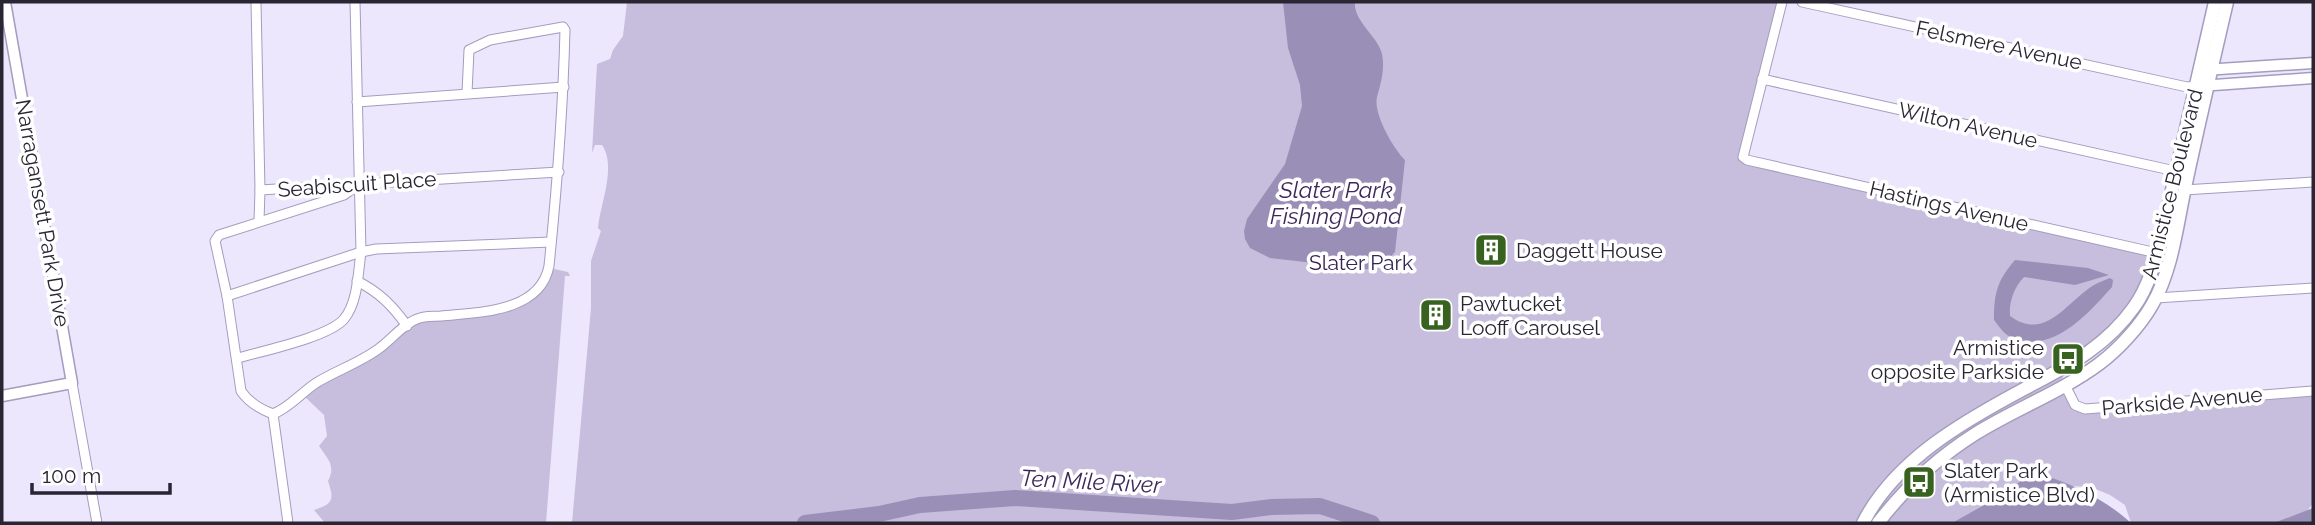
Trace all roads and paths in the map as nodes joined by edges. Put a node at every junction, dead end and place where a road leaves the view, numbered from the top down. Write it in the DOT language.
graph roads {
  1 [pos="5,2"];
  2 [pos="257,2"];
  3 [pos="355,2"];
  4 [pos="1782,2"];
  5 [pos="1802,2"];
  6 [pos="2216,2"];
  7 [pos="2227,2"];
  8 [pos="2313,63"];
  9 [pos="2206,70"];
  10 [pos="2313,78"];
  11 [pos="1762,79"];
  12 [pos="2202,85"];
  13 [pos="564,88"];
  14 [pos="467,93"];
  15 [pos="357,102"];
  16 [pos="2175,171"];
  17 [pos="559,172"];
  18 [pos="2313,182"];
  19 [pos="360,183"];
  20 [pos="260,190"];
  21 [pos="2184,190"];
  22 [pos="259,221"];
  23 [pos="551,242"];
  24 [pos="361,252"];
  25 [pos="2157,253"];
  26 [pos="357,281"];
  27 [pos="2313,288"];
  28 [pos="227,296"];
  29 [pos="2156,298"];
  30 [pos="407,326"];
  31 [pos="238,358"];
  32 [pos="72,383"];
  33 [pos="2065,385"];
  34 [pos="2313,391"];
  35 [pos="2,396"];
  36 [pos="273,414"];
  37 [pos="97,523"];
  38 [pos="288,523"];
  39 [pos="1863,523"];
  40 [pos="1878,523"];
  1 -- 32 [label="street, Narragansett Park Drive"];
  2 -- 20 [label="street, Seabiscuit Place"];
  3 -- 15 [label="street"];
  4 -- 11 [label="street"];
  5 -- 12 [label="street, Felsmere Avenue"];
  6 -- 9 [label="main road, Armistice Boulevard"];
  7 -- 9 [label="main road, Armistice Boulevard"];
  8 -- 9 [label="street"];
  9 -- 12 [label="main road, Armistice Boulevard"];
  10 -- 12 [label="street"];
  11 -- 16 [label="street, Wilton Avenue"];
  11 -- 25 [label="street, Hastings Avenue"];
  12 -- 16 [label="main road, Armistice Boulevard"];
  12 -- 21 [label="main road, Armistice Boulevard"];
  13 -- 14 [label="street"];
  13 -- 14 [label="street"];
  13 -- 17 [label="street"];
  14 -- 15 [label="street"];
  15 -- 19 [label="street"];
  16 -- 25 [label="main road, Armistice Boulevard"];
  17 -- 19 [label="street, Seabiscuit Place"];
  17 -- 23 [label="street"];
  18 -- 21 [label="street"];
  19 -- 20 [label="street, Seabiscuit Place"];
  19 -- 22 [label="street"];
  19 -- 24 [label="street"];
  20 -- 22 [label="street"];
  21 -- 29 [label="main road, Armistice Boulevard"];
  22 -- 28 [label="street"];
  23 -- 24 [label="street"];
  23 -- 30 [label="street"];
  24 -- 26 [label="street"];
  24 -- 28 [label="street"];
  25 -- 39 [label="main road, Armistice Boulevard"];
  26 -- 30 [label="street"];
  26 -- 31 [label="street"];
  27 -- 29 [label="street"];
  28 -- 31 [label="street"];
  29 -- 33 [label="main road, Armistice Boulevard"];
  30 -- 36 [label="street"];
  31 -- 36 [label="street"];
  32 -- 35 [label="street"];
  32 -- 37 [label="street, Narragansett Park Drive"];
  33 -- 34 [label="street, Parkside Avenue"];
  33 -- 40 [label="main road, Armistice Boulevard"];
  36 -- 38 [label="street"];
}
